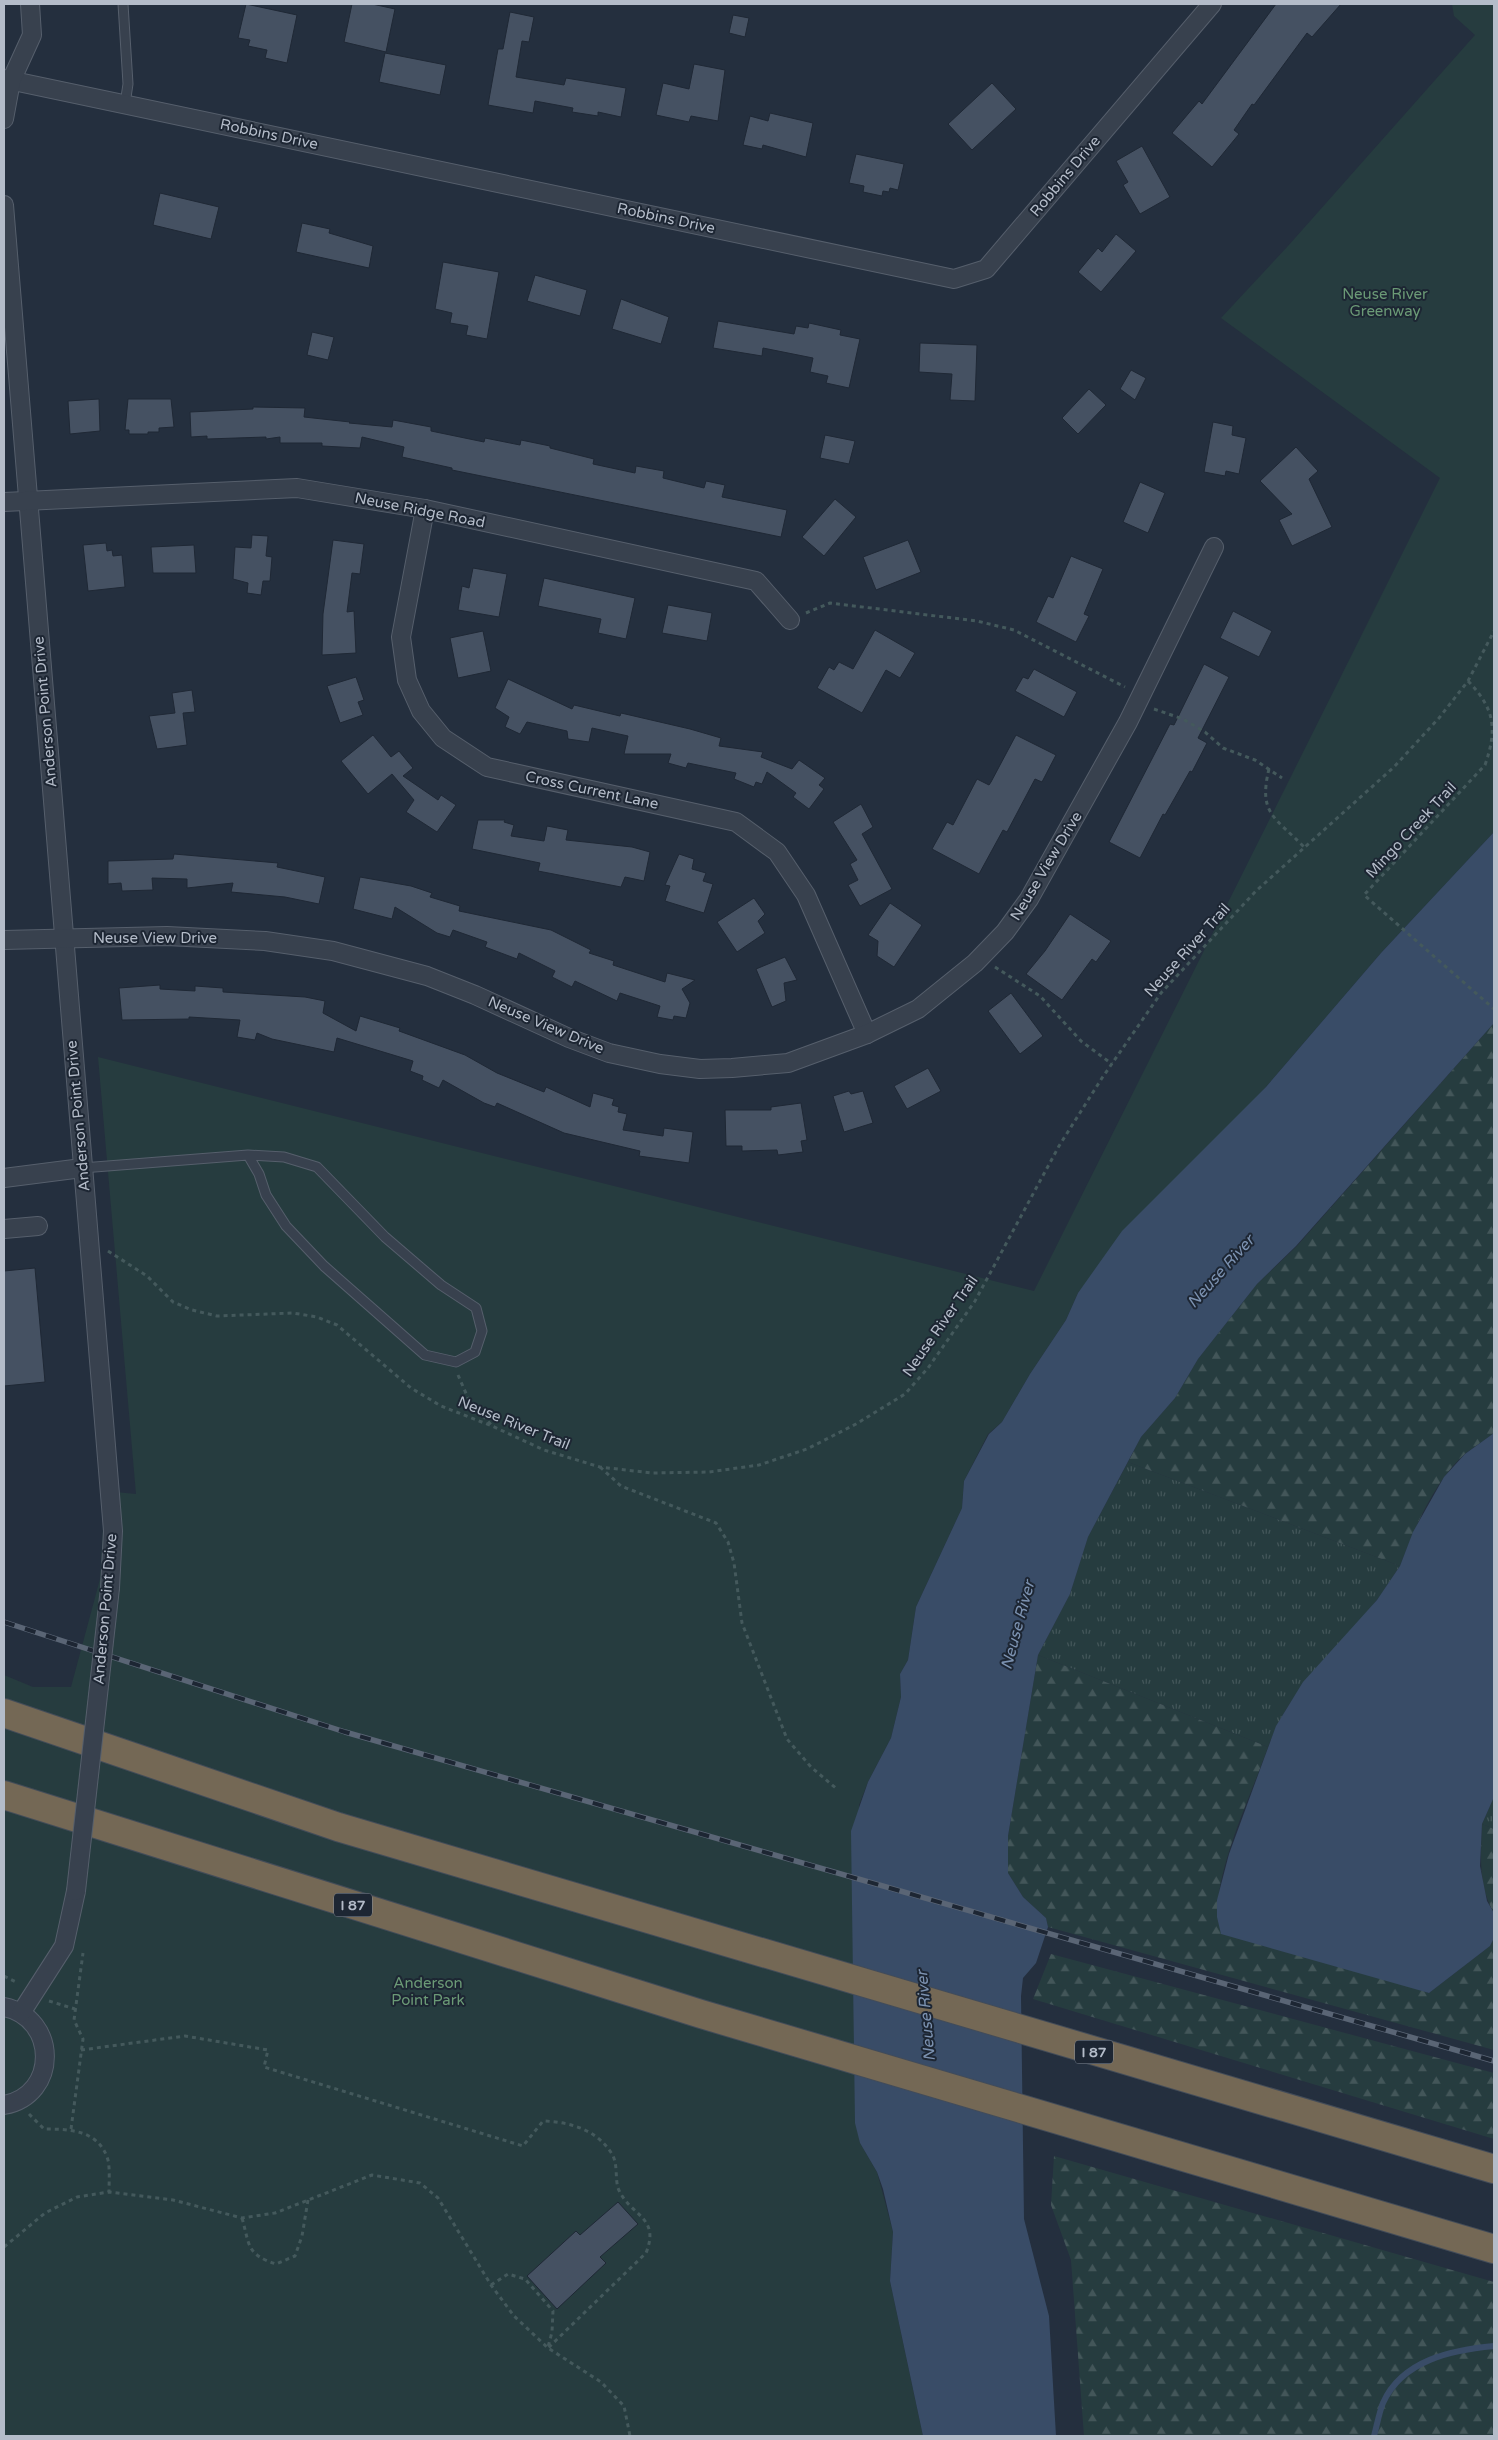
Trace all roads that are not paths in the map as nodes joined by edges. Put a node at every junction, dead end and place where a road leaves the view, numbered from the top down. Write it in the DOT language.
graph roads {
  1 [pos="30,4"];
  2 [pos="123,4"];
  3 [pos="1212,4"];
  4 [pos="7,80"];
  5 [pos="125,104"];
  6 [pos="4,119"];
  7 [pos="4,205"];
  8 [pos="9,340"];
  9 [pos="27,500"];
  10 [pos="4,502"];
  11 [pos="425,509"];
  12 [pos="1214,547"];
  13 [pos="790,620"];
  14 [pos="64,939"];
  15 [pos="4,940"];
  16 [pos="867,1034"];
  17 [pos="248,1155"];
  18 [pos="82,1168"];
  19 [pos="4,1178"];
  20 [pos="38,1226"];
  21 [pos="4,1229"];
  22 [pos="4,1712"];
  23 [pos="4,1795"];
  24 [pos="4,2007"];
  25 [pos="21,2013"];
  26 [pos="4,2104"];
  27 [pos="1494,2169"];
  28 [pos="1494,2249"];
  1 -- 4 [label="street"];
  2 -- 5 [label="lane"];
  3 -- 5 [label="street, Robbins Drive"];
  4 -- 5 [label="street, Robbins Drive"];
  4 -- 6 [label="street"];
  7 -- 8 [label="street, Anderson Point Drive"];
  8 -- 9 [label="street, Anderson Point Drive"];
  9 -- 10 [label="street, Neuse Ridge Road"];
  9 -- 11 [label="street, Neuse Ridge Road"];
  9 -- 14 [label="street, Anderson Point Drive"];
  11 -- 13 [label="street, Neuse Ridge Road"];
  11 -- 16 [label="street, Cross Current Lane"];
  12 -- 16 [label="street, Neuse View Drive"];
  14 -- 15 [label="street, Neuse View Drive"];
  14 -- 16 [label="street, Neuse View Drive"];
  14 -- 18 [label="street, Anderson Point Drive"];
  17 -- 17 [label="lane"];
  17 -- 18 [label="lane"];
  18 -- 19 [label="street"];
  18 -- 25 [label="street, Anderson Point Drive, bridge"];
  20 -- 21 [label="street"];
  22 -- 27 [label="highway, I 87"];
  23 -- 28 [label="highway, I 87"];
  24 -- 25 [label="street"];
  25 -- 26 [label="street"];
}
